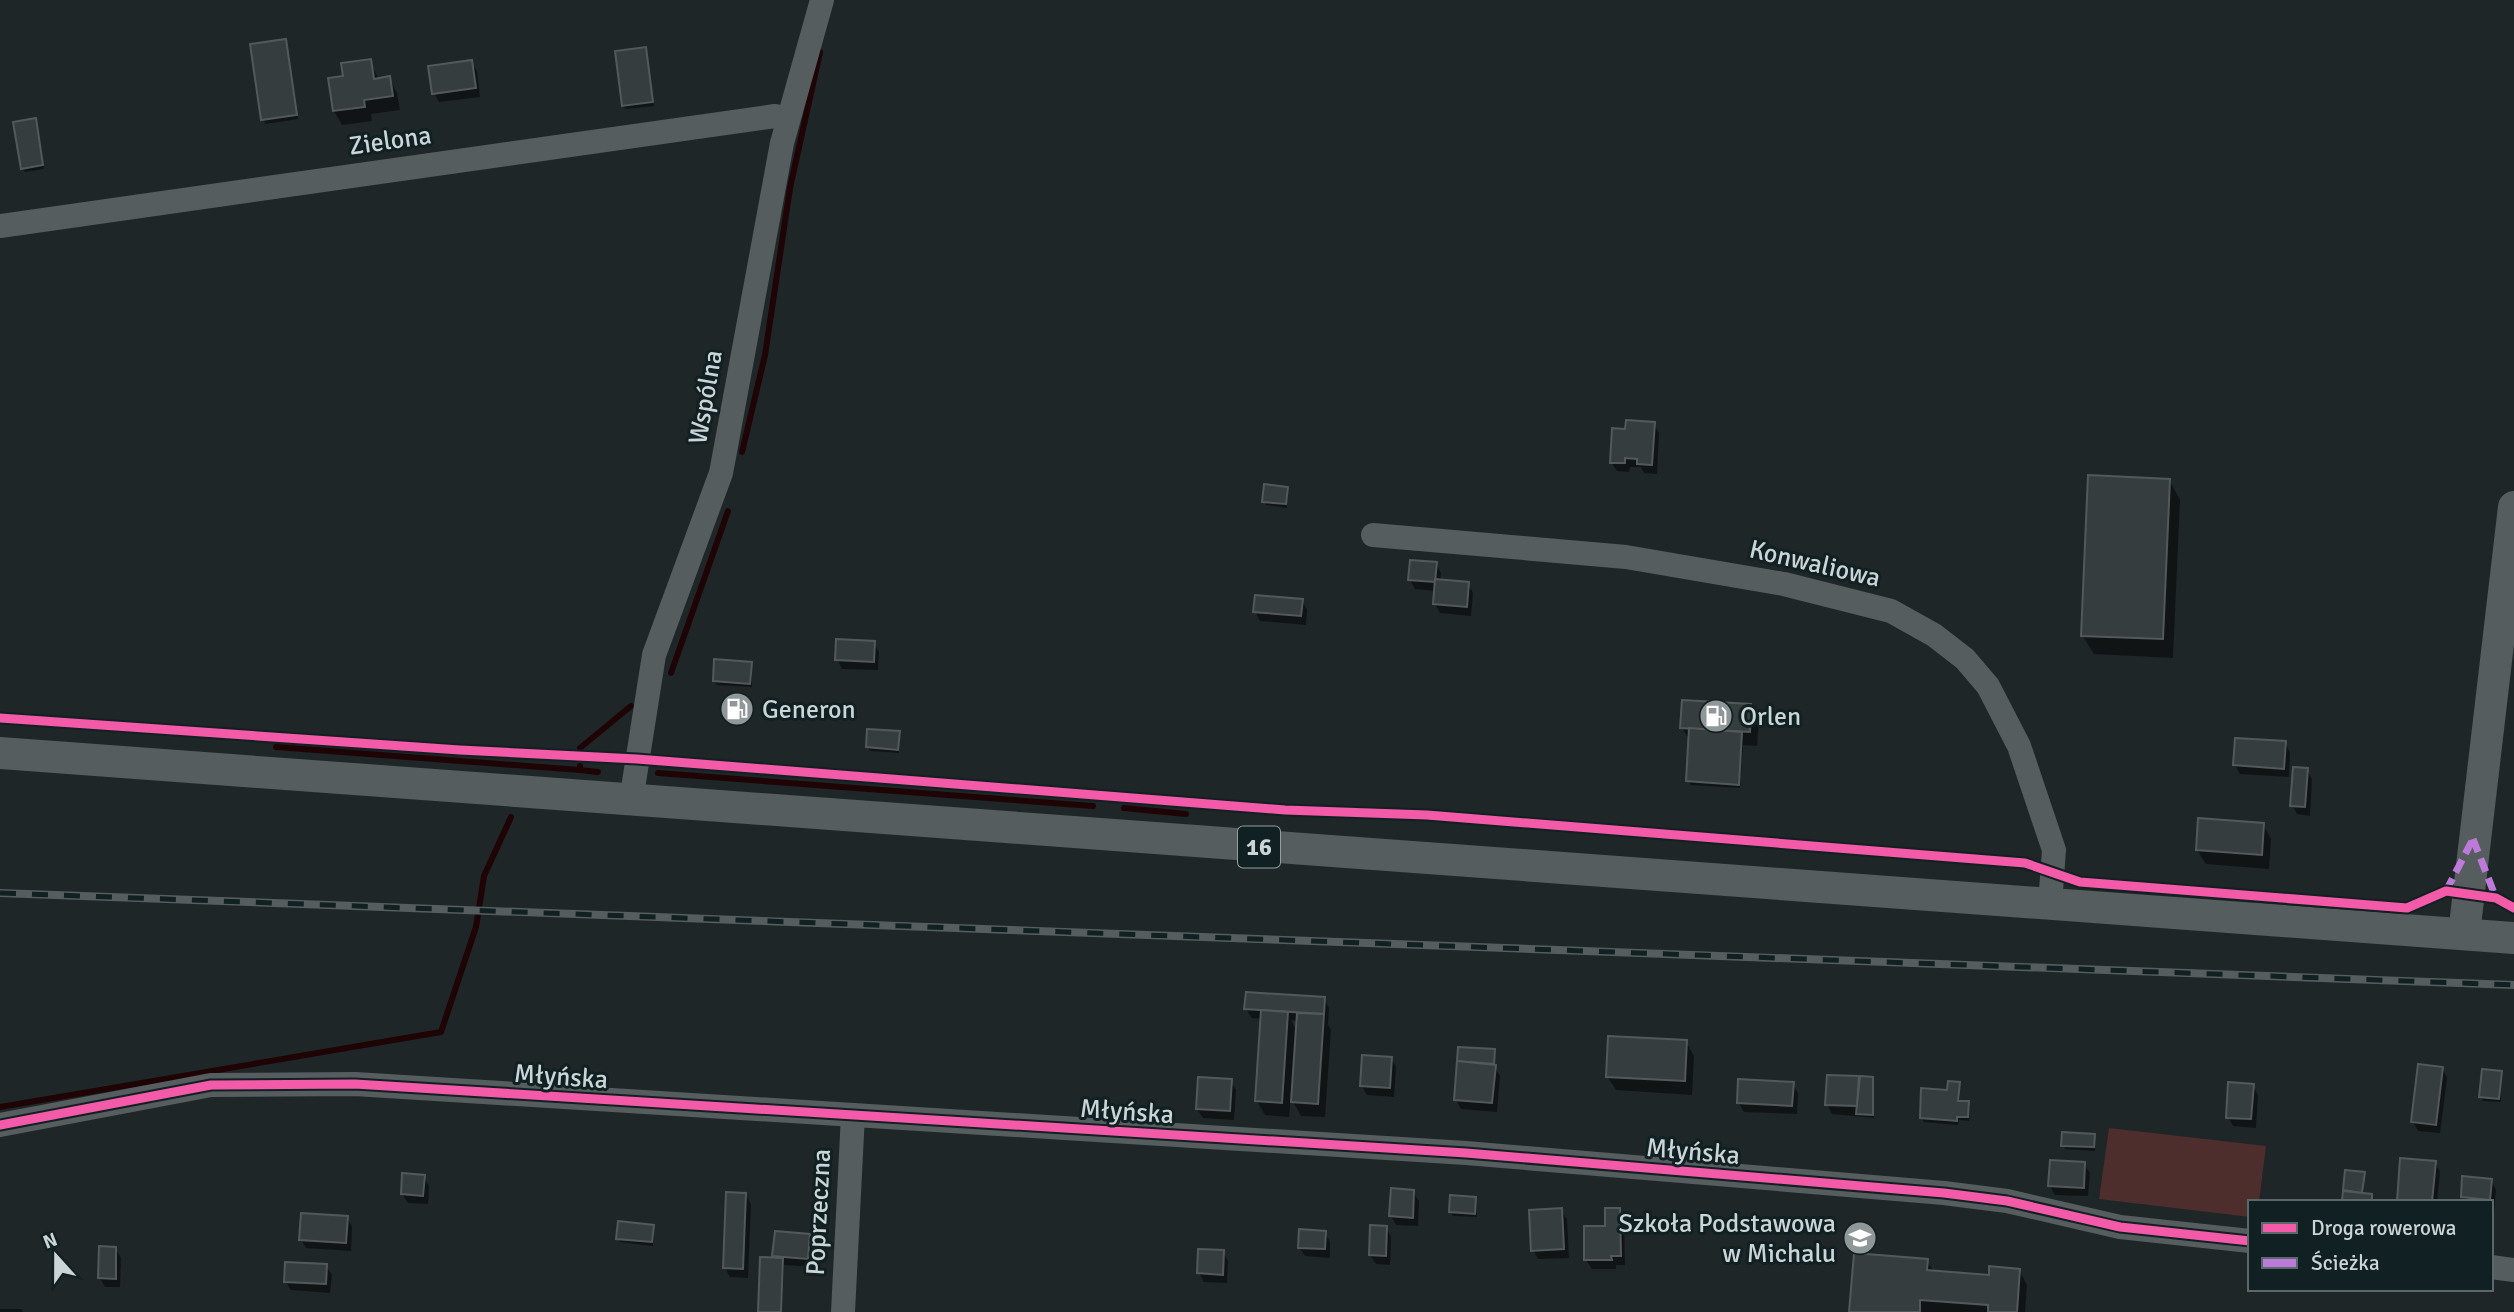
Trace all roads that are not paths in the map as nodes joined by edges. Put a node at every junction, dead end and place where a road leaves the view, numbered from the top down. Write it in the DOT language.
graph roads {
  1 [pos="822,0"];
  2 [pos="788,119"];
  3 [pos="0,226"];
  4 [pos="2514,507"];
  5 [pos="1373,535"];
  6 [pos="0,753"];
  7 [pos="631,801"];
  8 [pos="2050,904"];
  9 [pos="2464,934"];
  10 [pos="2514,938"];
  11 [pos="853,1115"];
  12 [pos="0,1125"];
  13 [pos="2248,1241"];
  14 [pos="2493,1267"];
  15 [pos="2514,1269"];
  16 [pos="843,1312"];
  1 -- 2 [label="street, Wspólna"];
  2 -- 3 [label="street, Zielona"];
  2 -- 7 [label="street, Wspólna"];
  4 -- 9 [label="main road"];
  5 -- 8 [label="street, Konwaliowa"];
  6 -- 7 [label="main road, 16"];
  7 -- 8 [label="main road, 16"];
  8 -- 9 [label="main road, 16"];
  9 -- 10 [label="main road, 16"];
  11 -- 12 [label="street, Młyńska"];
  11 -- 13 [label="street, Młyńska"];
  11 -- 16 [label="street, Poprzeczna"];
  14 -- 15 [label="street"];
}
